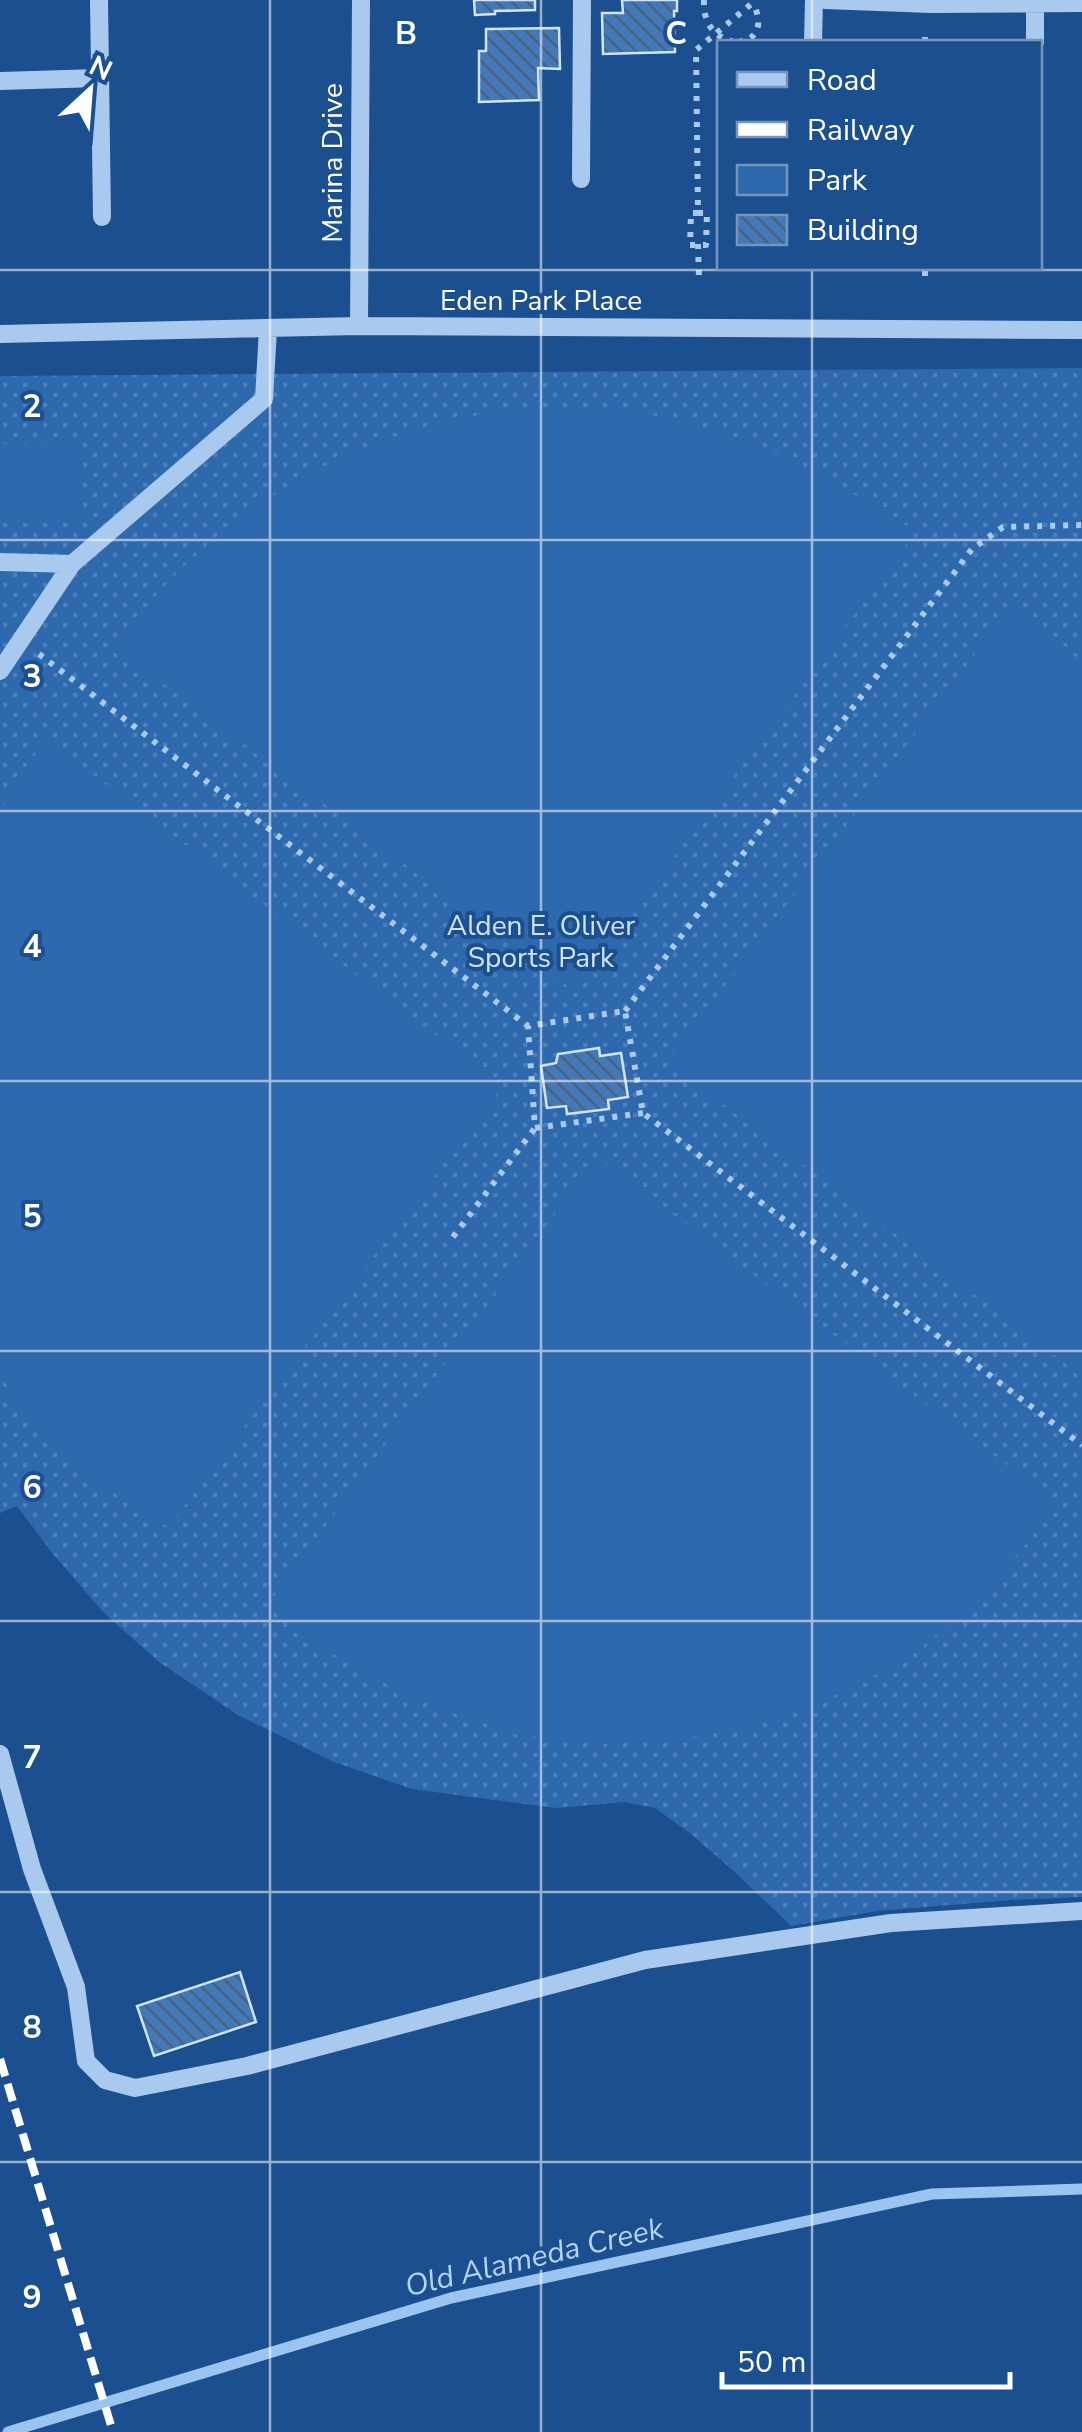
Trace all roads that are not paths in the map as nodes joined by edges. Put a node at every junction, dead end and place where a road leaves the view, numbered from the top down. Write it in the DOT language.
graph roads {
  1 [pos="99,0"];
  2 [pos="361,0"];
  3 [pos="582,0"];
  4 [pos="814,0"];
  5 [pos="825,0"];
  6 [pos="931,2"];
  7 [pos="1035,4"];
  8 [pos="1082,4"];
  9 [pos="813,40"];
  10 [pos="1035,40"];
  11 [pos="100,78"];
  12 [pos="0,81"];
  13 [pos="581,179"];
  14 [pos="102,217"];
  15 [pos="359,326"];
  16 [pos="268,330"];
  17 [pos="1082,330"];
  18 [pos="0,334"];
  19 [pos="0,562"];
  20 [pos="72,564"];
  21 [pos="0,671"];
  22 [pos="0,1754"];
  23 [pos="1082,1911"];
  1 -- 11 [label="street"];
  2 -- 15 [label="street, Marina Drive"];
  3 -- 13 [label="street"];
  4 -- 9 [label="street"];
  5 -- 6 [label="street"];
  6 -- 7 [label="street"];
  7 -- 8 [label="street"];
  7 -- 10 [label="street"];
  11 -- 12 [label="street"];
  11 -- 14 [label="street"];
  15 -- 16 [label="street, Eden Park Place"];
  15 -- 17 [label="street, Eden Park Place"];
  16 -- 18 [label="street, Eden Park Place"];
  16 -- 20 [label="street"];
  19 -- 20 [label="street"];
  20 -- 21 [label="street"];
  22 -- 23 [label="street"];
}
